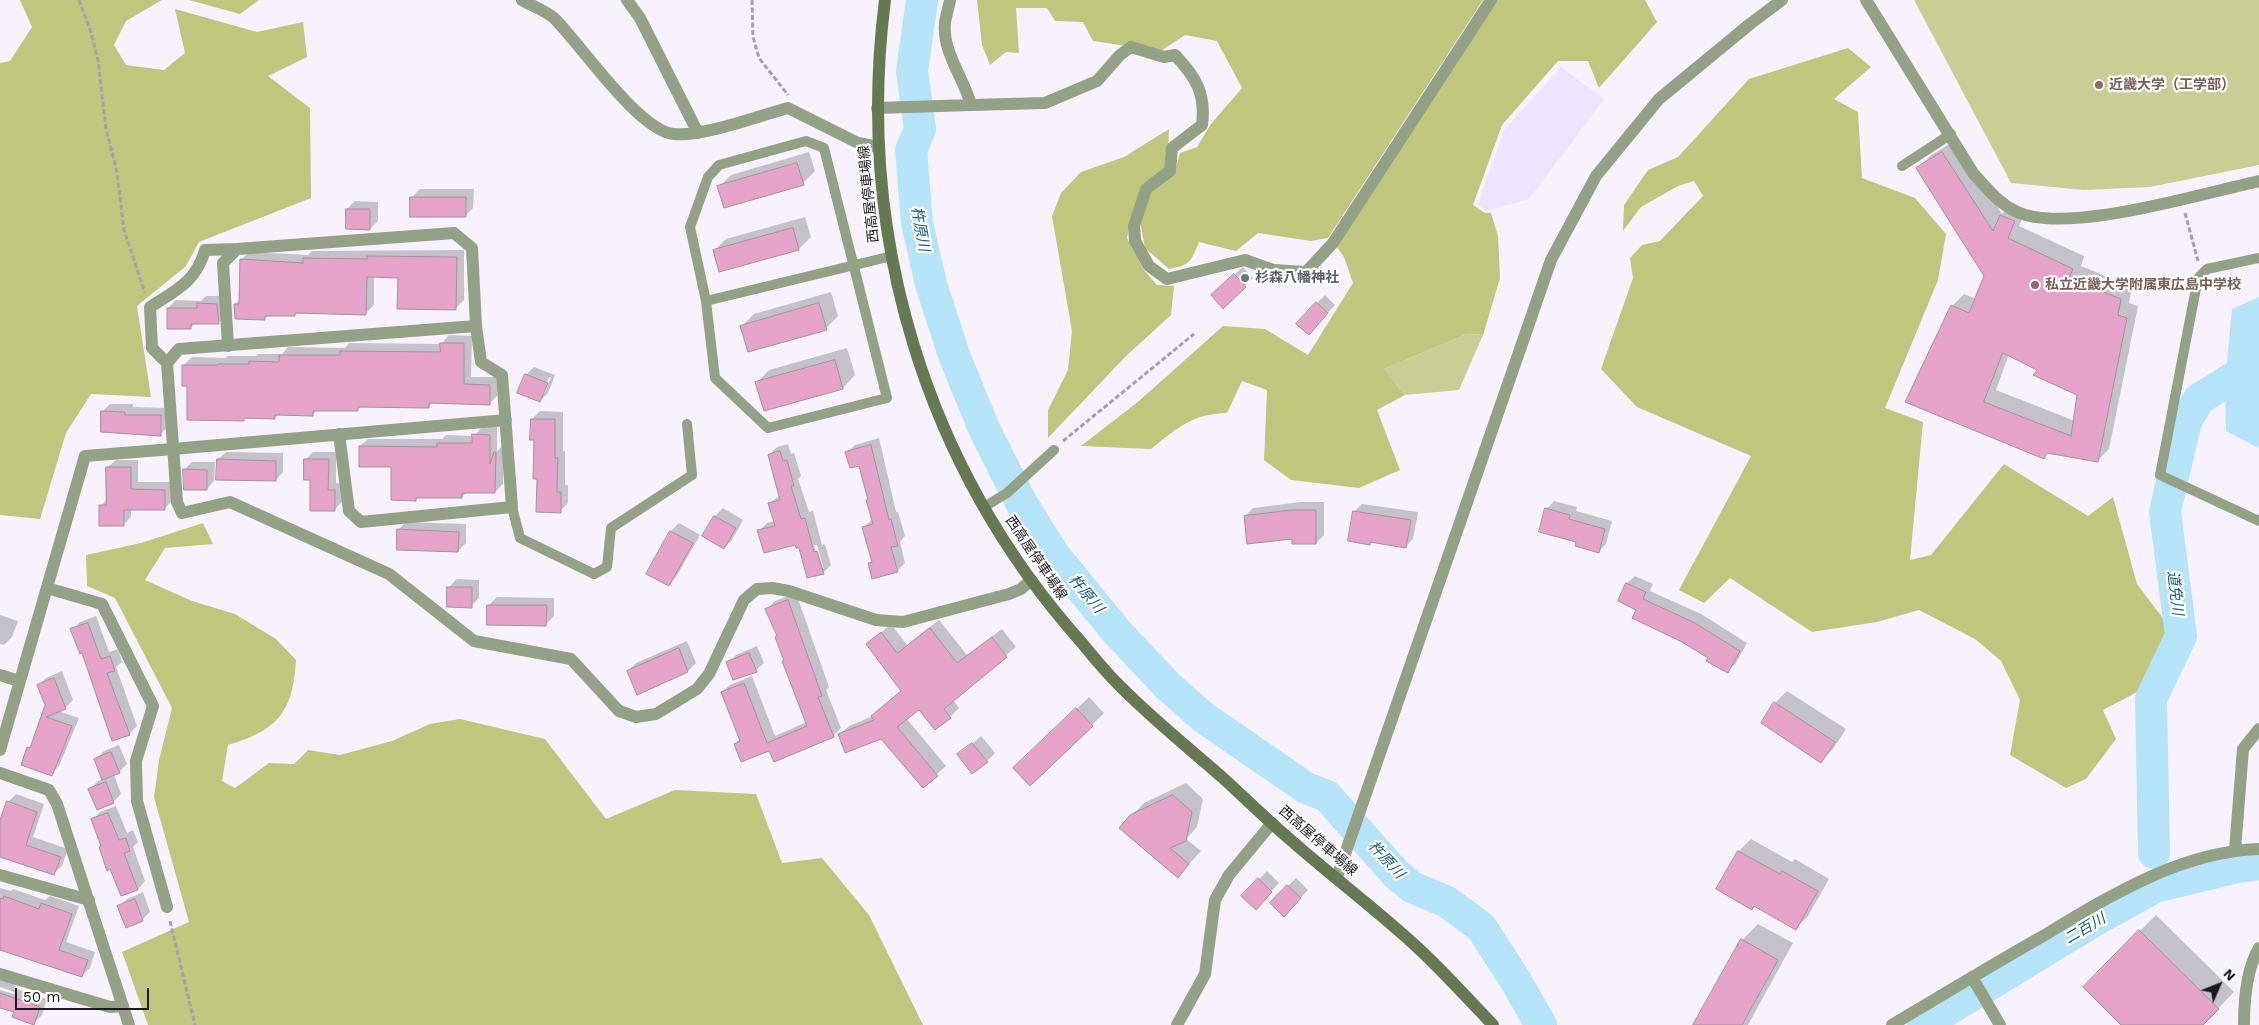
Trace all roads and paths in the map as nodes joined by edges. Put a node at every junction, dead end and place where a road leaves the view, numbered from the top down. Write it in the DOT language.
graph roads {
  1 [pos="79,0"];
  2 [pos="522,0"];
  3 [pos="627,0"];
  4 [pos="752,0"];
  5 [pos="885,0"];
  6 [pos="950,0"];
  7 [pos="1491,0"];
  8 [pos="1782,0"];
  9 [pos="1866,0"];
  10 [pos="971,105"];
  11 [pos="788,108"];
  12 [pos="878,108"];
  13 [pos="698,133"];
  14 [pos="1951,134"];
  15 [pos="878,147"];
  16 [pos="1902,166"];
  17 [pos="2259,180"];
  18 [pos="2181,198"];
  19 [pos="237,249"];
  20 [pos="892,256"];
  21 [pos="2259,258"];
  22 [pos="854,264"];
  23 [pos="2202,273"];
  24 [pos="706,301"];
  25 [pos="150,307"];
  26 [pos="476,326"];
  27 [pos="1194,334"];
  28 [pos="228,346"];
  29 [pos="167,363"];
  30 [pos="506,420"];
  31 [pos="687,424"];
  32 [pos="339,434"];
  33 [pos="173,449"];
  34 [pos="1054,450"];
  35 [pos="512,507"];
  36 [pos="984,507"];
  37 [pos="2259,521"];
  38 [pos="1031,580"];
  39 [pos="46,588"];
  40 [pos="0,676"];
  41 [pos="19,681"];
  42 [pos="2259,729"];
  43 [pos="0,750"];
  44 [pos="0,773"];
  45 [pos="1272,822"];
  46 [pos="2259,849"];
  47 [pos="2235,850"];
  48 [pos="0,875"];
  49 [pos="1337,877"];
  50 [pos="89,900"];
  51 [pos="167,908"];
  52 [pos="2259,948"];
  53 [pos="0,974"];
  54 [pos="1972,977"];
  55 [pos="123,1006"];
  56 [pos="129,1025"];
  57 [pos="195,1025"];
  58 [pos="1177,1025"];
  59 [pos="1493,1025"];
  60 [pos="1892,1025"];
  61 [pos="2000,1025"];
  62 [pos="2244,1025"];
  1 -- 25 [label="path"];
  2 -- 13 [label="street"];
  3 -- 13 [label="street"];
  4 -- 11 [label="path"];
  5 -- 12 [label="main road, 西高屋停車場線"];
  6 -- 10 [label="street"];
  7 -- 10 [label="street"];
  8 -- 49 [label="street"];
  9 -- 14 [label="street"];
  10 -- 12 [label="street"];
  11 -- 13 [label="street"];
  11 -- 15 [label="street"];
  12 -- 15 [label="main road, 西高屋停車場線"];
  14 -- 16 [label="lane"];
  14 -- 18 [label="street"];
  15 -- 20 [label="main road, 西高屋停車場線"];
  17 -- 18 [label="street"];
  18 -- 23 [label="path"];
  19 -- 25 [label="street"];
  19 -- 26 [label="street"];
  19 -- 28 [label="street"];
  20 -- 22 [label="lane"];
  20 -- 36 [label="main road, 西高屋停車場線"];
  21 -- 23 [label="lane"];
  22 -- 24 [label="lane"];
  22 -- 24 [label="lane"];
  22 -- 24 [label="lane"];
  23 -- 37 [label="lane"];
  25 -- 29 [label="street"];
  26 -- 28 [label="street"];
  26 -- 30 [label="street"];
  27 -- 34 [label="path"];
  28 -- 29 [label="street"];
  29 -- 33 [label="street"];
  30 -- 32 [label="street"];
  30 -- 35 [label="street"];
  31 -- 35 [label="lane"];
  32 -- 33 [label="street"];
  32 -- 35 [label="street"];
  33 -- 38 [label="street"];
  33 -- 39 [label="street"];
  34 -- 36 [label="lane"];
  36 -- 38 [label="main road, 西高屋停車場線"];
  38 -- 45 [label="main road, 西高屋停車場線"];
  39 -- 41 [label="street"];
  39 -- 51 [label="street"];
  40 -- 41 [label="street"];
  41 -- 43 [label="street"];
  42 -- 47 [label="street"];
  44 -- 50 [label="street"];
  45 -- 49 [label="main road, 西高屋停車場線"];
  45 -- 58 [label="street"];
  46 -- 47 [label="street"];
  47 -- 54 [label="street"];
  48 -- 50 [label="street"];
  49 -- 59 [label="main road, 西高屋停車場線"];
  50 -- 55 [label="street"];
  51 -- 57 [label="path"];
  52 -- 62 [label="street"];
  53 -- 55 [label="street"];
  54 -- 60 [label="street"];
  54 -- 61 [label="street"];
  55 -- 56 [label="street"];
}
